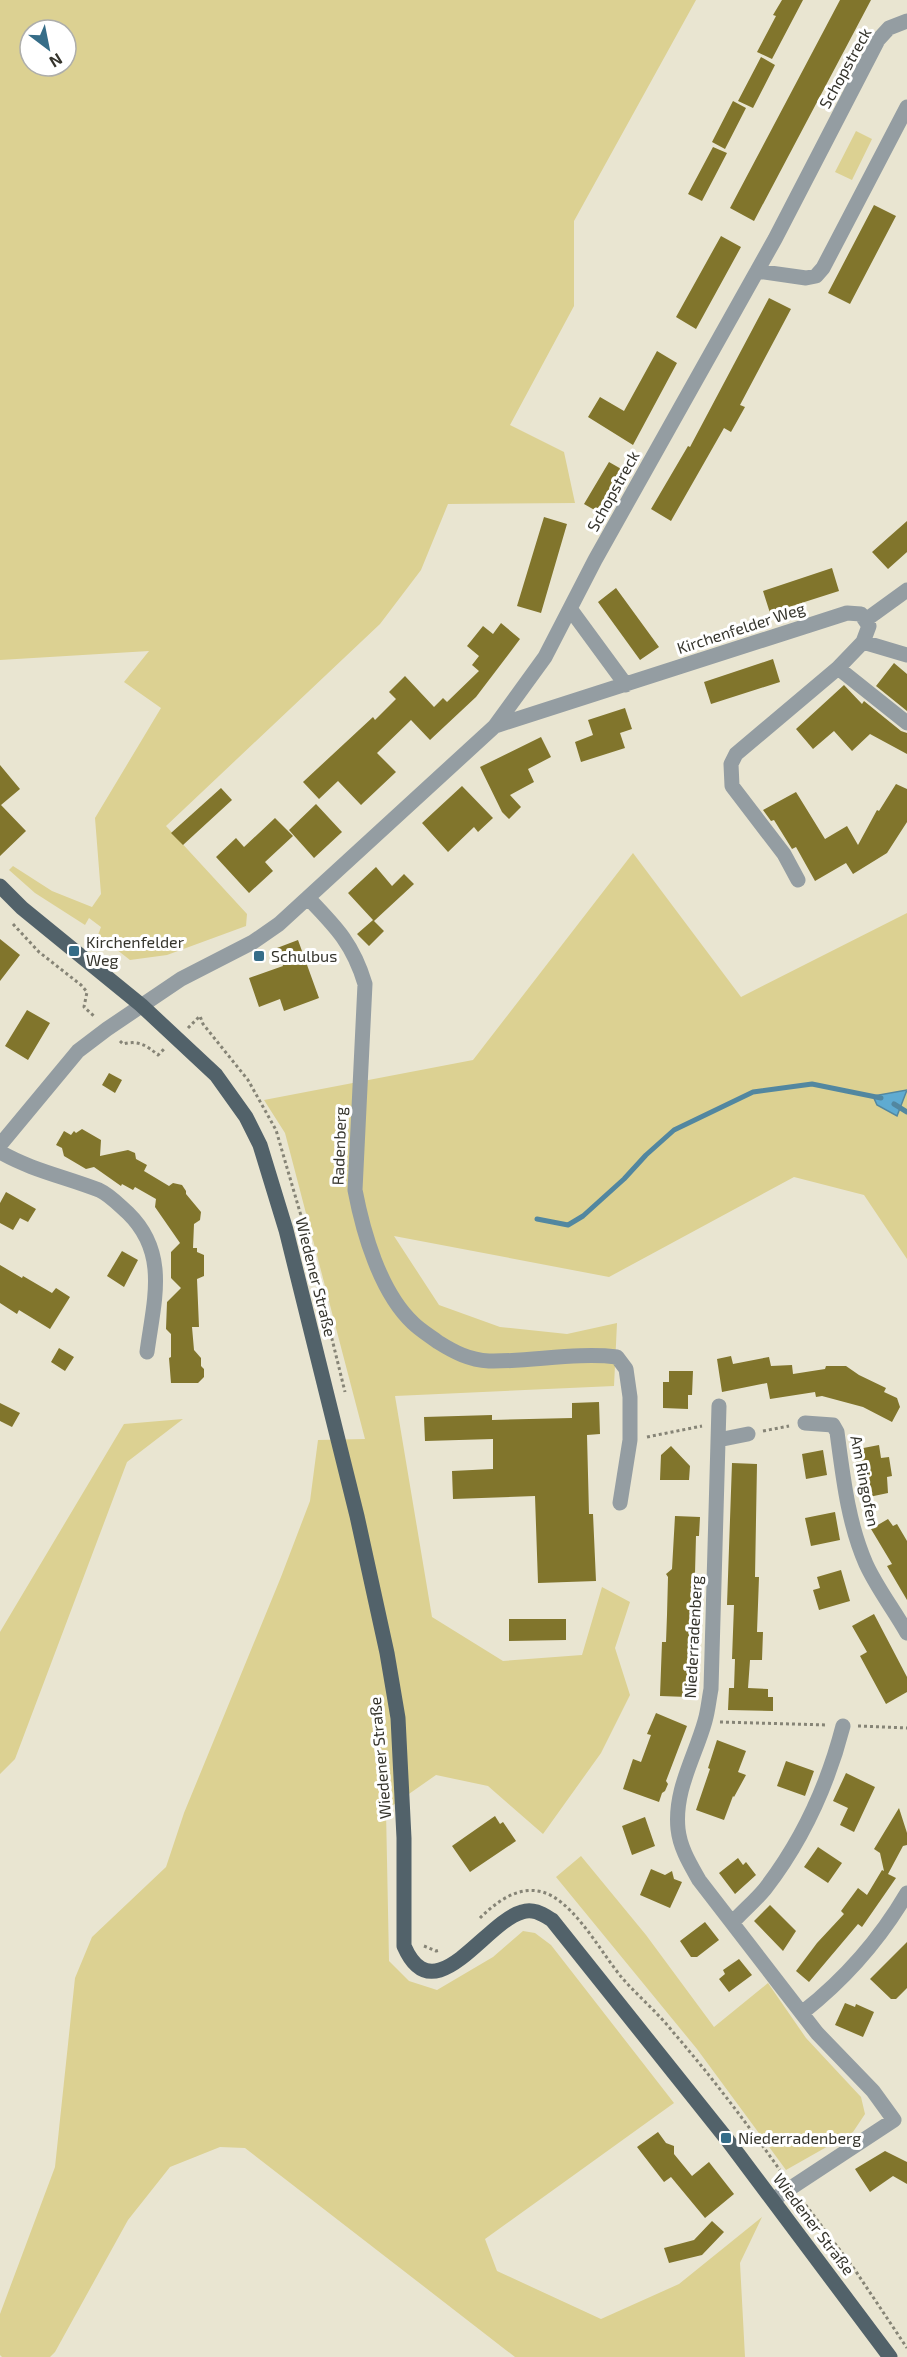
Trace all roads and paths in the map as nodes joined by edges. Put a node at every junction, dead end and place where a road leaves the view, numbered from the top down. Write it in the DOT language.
graph roads {
  1 [pos="907,21"];
  2 [pos="907,107"];
  3 [pos="757,271"];
  4 [pos="907,590"];
  5 [pos="571,610"];
  6 [pos="867,619"];
  7 [pos="863,642"];
  8 [pos="907,655"];
  9 [pos="838,668"];
  10 [pos="626,685"];
  11 [pos="907,723"];
  12 [pos="495,726"];
  13 [pos="798,880"];
  14 [pos="0,886"];
  15 [pos="308,898"];
  16 [pos="8,918"];
  17 [pos="141,1005"];
  18 [pos="84,1006"];
  19 [pos="200,1016"];
  20 [pos="123,1044"];
  21 [pos="158,1055"];
  22 [pos="0,1145"];
  23 [pos="0,1152"];
  24 [pos="147,1352"];
  25 [pos="347,1401"];
  26 [pos="719,1406"];
  27 [pos="805,1423"];
  28 [pos="699,1426"];
  29 [pos="784,1427"];
  30 [pos="755,1432"];
  31 [pos="651,1436"];
  32 [pos="718,1440"];
  33 [pos="620,1503"];
  34 [pos="907,1633"];
  35 [pos="737,1722"];
  36 [pos="818,1725"];
  37 [pos="850,1726"];
  38 [pos="907,1728"];
  39 [pos="907,1893"];
  40 [pos="477,1920"];
  41 [pos="733,1922"];
  42 [pos="423,1941"];
  43 [pos="446,1949"];
  44 [pos="803,2012"];
  45 [pos="900,2121"];
  46 [pos="792,2188"];
  47 [pos="774,2199"];
  48 [pos="907,2348"];
  49 [pos="890,2357"];
  1 -- 3 [label="street, Schopstreck"];
  2 -- 3 [label="street"];
  3 -- 5 [label="street, Schopstreck"];
  4 -- 6 [label="street"];
  5 -- 10 [label="street"];
  5 -- 12 [label="street, Schopstreck"];
  6 -- 7 [label="street"];
  6 -- 10 [label="street, Kirchenfelder Weg"];
  7 -- 8 [label="street"];
  7 -- 9 [label="street"];
  9 -- 11 [label="street"];
  9 -- 13 [label="street"];
  10 -- 12 [label="street, Kirchenfelder Weg"];
  12 -- 15 [label="street, Kirchenfelder Weg"];
  14 -- 17 [label="main road, Wiedener Straße"];
  15 -- 17 [label="street, Kirchenfelder Weg"];
  15 -- 33 [label="street, Radenberg"];
  16 -- 18 [label="path"];
  17 -- 22 [label="street, Kirchenfelder Weg"];
  17 -- 47 [label="main road, Wiedener Straße"];
  19 -- 25 [label="path"];
  20 -- 21 [label="path"];
  23 -- 24 [label="street"];
  26 -- 32 [label="street, Niederradenberg"];
  27 -- 34 [label="street, Am Ringofen"];
  28 -- 31 [label="path"];
  29 -- 30 [label="path"];
  30 -- 32 [label="street"];
  32 -- 41 [label="street, Niederradenberg"];
  35 -- 36 [label="path"];
  37 -- 38 [label="path"];
  37 -- 41 [label="street"];
  39 -- 44 [label="street"];
  40 -- 46 [label="path"];
  41 -- 44 [label="street, Niederradenberg"];
  42 -- 43 [label="path"];
  44 -- 45 [label="street, Niederradenberg"];
  45 -- 46 [label="street, Niederradenberg"];
  46 -- 47 [label="street, Niederradenberg"];
  46 -- 48 [label="path"];
  47 -- 49 [label="main road, Wiedener Straße"];
}
